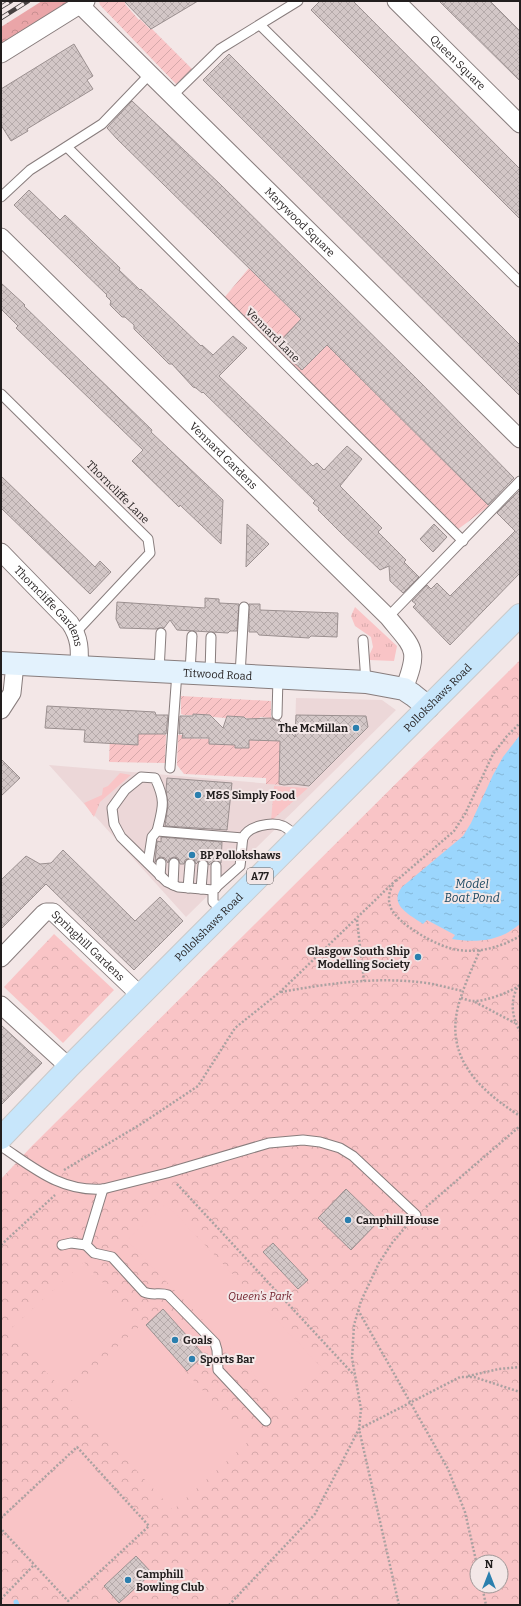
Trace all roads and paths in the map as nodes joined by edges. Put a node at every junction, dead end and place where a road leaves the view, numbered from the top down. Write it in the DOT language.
graph roads {
  1 [pos="298,1"];
  2 [pos="396,1"];
  3 [pos="83,3"];
  4 [pos="260,25"];
  5 [pos="1,54"];
  6 [pos="150,74"];
  7 [pos="172,96"];
  8 [pos="520,124"];
  9 [pos="67,146"];
  10 [pos="1,197"];
  11 [pos="1,237"];
  12 [pos="520,282"];
  13 [pos="1,394"];
  14 [pos="520,439"];
  15 [pos="520,481"];
  16 [pos="463,541"];
  17 [pos="1,552"];
  18 [pos="244,607"];
  19 [pos="520,615"];
  20 [pos="388,617"];
  21 [pos="76,632"];
  22 [pos="161,634"];
  23 [pos="192,636"];
  24 [pos="211,637"];
  25 [pos="363,640"];
  26 [pos="8,663"];
  27 [pos="79,667"];
  28 [pos="184,672"];
  29 [pos="240,675"];
  30 [pos="278,677"];
  31 [pos="366,682"];
  32 [pos="404,689"];
  33 [pos="428,707"];
  34 [pos="1,710"];
  35 [pos="277,715"];
  36 [pos="520,724"];
  37 [pos="170,768"];
  38 [pos="160,832"];
  39 [pos="243,838"];
  40 [pos="298,838"];
  41 [pos="162,842"];
  42 [pos="148,863"];
  43 [pos="161,863"];
  44 [pos="174,863"];
  45 [pos="190,864"];
  46 [pos="203,865"];
  47 [pos="216,866"];
  48 [pos="160,876"];
  49 [pos="396,880"];
  50 [pos="173,885"];
  51 [pos="188,888"];
  52 [pos="201,889"];
  53 [pos="214,889"];
  54 [pos="224,912"];
  55 [pos="357,920"];
  56 [pos="520,936"];
  57 [pos="480,950"];
  58 [pos="1,958"];
  59 [pos="364,981"];
  60 [pos="519,986"];
  61 [pos="462,991"];
  62 [pos="280,992"];
  63 [pos="141,996"];
  64 [pos="461,998"];
  65 [pos="474,1001"];
  66 [pos="1,1005"];
  67 [pos="515,1023"];
  68 [pos="520,1031"];
  69 [pos="69,1067"];
  70 [pos="520,1116"];
  71 [pos="520,1126"];
  72 [pos="1,1138"];
  73 [pos="1,1146"];
  74 [pos="167,1173"];
  75 [pos="50,1179"];
  76 [pos="103,1189"];
  77 [pos="55,1195"];
  78 [pos="416,1215"];
  79 [pos="1,1245"];
  80 [pos="62,1245"];
  81 [pos="86,1245"];
  82 [pos="358,1310"];
  83 [pos="520,1367"];
  84 [pos="354,1375"];
  85 [pos="460,1378"];
  86 [pos="520,1392"];
  87 [pos="410,1402"];
  88 [pos="266,1421"];
  89 [pos="359,1429"];
  90 [pos="1,1518"];
  91 [pos="1,1529"];
  92 [pos="474,1554"];
  93 [pos="34,1565"];
  94 [pos="484,1594"];
  95 [pos="1,1599"];
  96 [pos="229,1605"];
  97 [pos="398,1605"];
  98 [pos="486,1605"];
  1 -- 4 [label="lane"];
  2 -- 8 [label="street, Queen Square"];
  3 -- 5 [label="street"];
  3 -- 6 [label="street, Marywood Square"];
  4 -- 7 [label="lane"];
  4 -- 12 [label="lane"];
  6 -- 7 [label="street, Marywood Square"];
  6 -- 9 [label="lane"];
  7 -- 14 [label="street, Marywood Square"];
  9 -- 10 [label="lane"];
  9 -- 16 [label="lane, Vennard Lane"];
  11 -- 20 [label="street, Vennard Gardens"];
  13 -- 21 [label="lane, Thorncliffe Lane"];
  15 -- 16 [label="lane"];
  16 -- 20 [label="lane"];
  17 -- 21 [label="street, Thorncliffe Gardens"];
  18 -- 29 [label="lane"];
  19 -- 33 [label="main road, Pollokshaws Road / A77"];
  20 -- 32 [label="street, Vennard Gardens"];
  21 -- 27 [label="street, Thorncliffe Gardens"];
  22 -- 28 [label="lane"];
  23 -- 28 [label="lane"];
  24 -- 28 [label="lane"];
  25 -- 31 [label="lane"];
  26 -- 27 [label="street, Titwood Road"];
  26 -- 34 [label="street"];
  27 -- 28 [label="street, Titwood Road"];
  28 -- 29 [label="street, Titwood Road"];
  28 -- 37 [label="lane"];
  29 -- 30 [label="street, Titwood Road"];
  30 -- 31 [label="street, Titwood Road"];
  30 -- 35 [label="lane"];
  31 -- 32 [label="street, Titwood Road"];
  32 -- 33 [label="street, Titwood Road"];
  33 -- 40 [label="main road, Pollokshaws Road / A77"];
  36 -- 49 [label="path"];
  38 -- 39 [label="lane"];
  38 -- 41 [label="lane"];
  38 -- 42 [label="lane"];
  38 -- 42 [label="lane"];
  39 -- 40 [label="lane"];
  39 -- 53 [label="lane"];
  40 -- 54 [label="main road, Pollokshaws Road / A77"];
  42 -- 48 [label="lane"];
  43 -- 48 [label="lane"];
  44 -- 50 [label="lane"];
  45 -- 51 [label="lane"];
  46 -- 52 [label="lane"];
  47 -- 53 [label="lane"];
  48 -- 50 [label="lane"];
  49 -- 55 [label="path"];
  49 -- 57 [label="path"];
  50 -- 51 [label="lane"];
  51 -- 52 [label="lane"];
  52 -- 53 [label="lane"];
  53 -- 54 [label="lane"];
  54 -- 63 [label="main road, Pollokshaws Road / A77"];
  55 -- 59 [label="path"];
  55 -- 62 [label="path"];
  56 -- 57 [label="path"];
  57 -- 61 [label="path"];
  58 -- 63 [label="street, Springhill Gardens"];
  59 -- 61 [label="path"];
  59 -- 62 [label="path"];
  60 -- 65 [label="path"];
  60 -- 67 [label="path"];
  61 -- 64 [label="path"];
  62 -- 75 [label="path"];
  63 -- 69 [label="main road, Pollokshaws Road / A77"];
  64 -- 65 [label="path"];
  64 -- 70 [label="path"];
  65 -- 67 [label="path"];
  66 -- 69 [label="street"];
  67 -- 68 [label="path"];
  69 -- 72 [label="main road, Pollokshaws Road / A77"];
  71 -- 78 [label="path"];
  73 -- 75 [label="lane"];
  74 -- 76 [label="lane"];
  74 -- 78 [label="lane"];
  74 -- 84 [label="path"];
  75 -- 76 [label="lane"];
  76 -- 81 [label="lane"];
  77 -- 79 [label="path"];
  78 -- 82 [label="path"];
  80 -- 81 [label="lane"];
  81 -- 88 [label="lane"];
  82 -- 84 [label="path"];
  82 -- 87 [label="path"];
  83 -- 85 [label="path"];
  84 -- 89 [label="path"];
  85 -- 86 [label="path"];
  85 -- 87 [label="path"];
  87 -- 89 [label="path"];
  87 -- 92 [label="path"];
  89 -- 96 [label="path"];
  89 -- 97 [label="path"];
  90 -- 93 [label="path"];
  91 -- 93 [label="path"];
  93 -- 95 [label="path"];
  94 -- 98 [label="path"];
}
